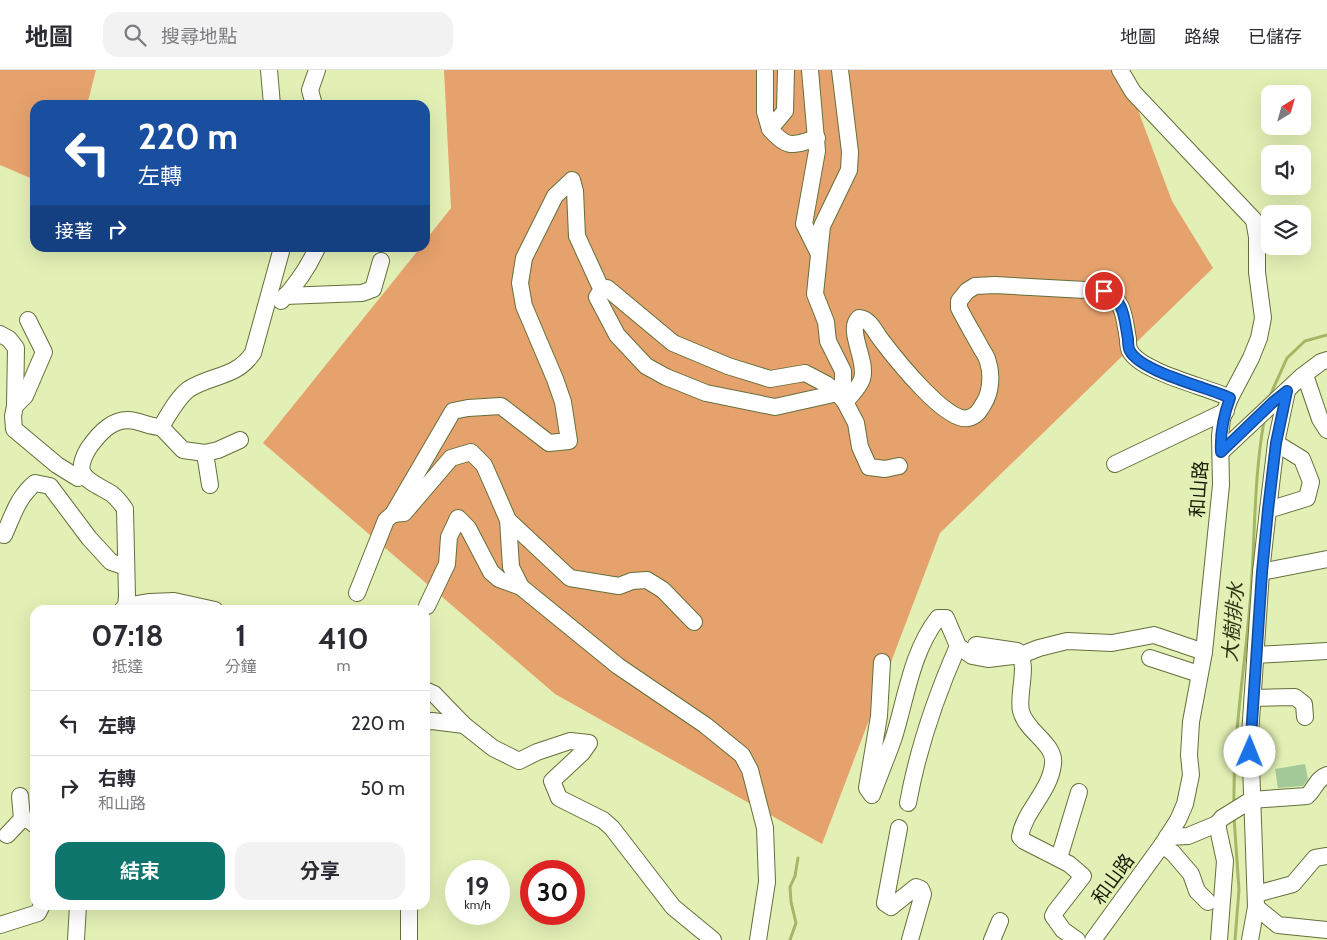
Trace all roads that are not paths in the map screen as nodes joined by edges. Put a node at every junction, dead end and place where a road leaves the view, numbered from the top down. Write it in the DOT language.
graph roads {
  1 [pos="269,70"];
  2 [pos="317,70"];
  3 [pos="765,70"];
  4 [pos="786,70"];
  5 [pos="810,70"];
  6 [pos="840,70"];
  7 [pos="1120,70"];
  8 [pos="272,100"];
  9 [pos="313,100"];
  10 [pos="770,129"];
  11 [pos="817,138"];
  12 [pos="281,252"];
  13 [pos="314,252"];
  14 [pos="819,254"];
  15 [pos="381,261"];
  16 [pos="602,289"];
  17 [pos="285,296"];
  18 [pos="264,318"];
  19 [pos="28,320"];
  20 [pos="0,334"];
  21 [pos="1327,360"];
  22 [pos="1305,374"];
  23 [pos="1287,391"];
  24 [pos="841,397"];
  25 [pos="1228,404"];
  26 [pos="15,406"];
  27 [pos="161,427"];
  28 [pos="1327,430"];
  29 [pos="240,440"];
  30 [pos="1276,443"];
  31 [pos="1221,452"];
  32 [pos="205,453"];
  33 [pos="1115,464"];
  34 [pos="899,466"];
  35 [pos="84,475"];
  36 [pos="210,485"];
  37 [pos="1268,510"];
  38 [pos="393,514"];
  39 [pos="508,520"];
  40 [pos="4,535"];
  41 [pos="1327,558"];
  42 [pos="126,567"];
  43 [pos="1262,572"];
  44 [pos="521,587"];
  45 [pos="357,592"];
  46 [pos="124,605"];
  47 [pos="137,605"];
  48 [pos="192,605"];
  49 [pos="427,605"];
  50 [pos="694,622"];
  51 [pos="976,645"];
  52 [pos="958,646"];
  53 [pos="1327,651"];
  54 [pos="1204,652"];
  55 [pos="1256,654"];
  56 [pos="1021,655"];
  57 [pos="1150,658"];
  58 [pos="882,662"];
  59 [pos="1199,674"];
  60 [pos="430,692"];
  61 [pos="1253,698"];
  62 [pos="1305,717"];
  63 [pos="430,721"];
  64 [pos="464,725"];
  65 [pos="1327,775"];
  66 [pos="1079,792"];
  67 [pos="1320,794"];
  68 [pos="20,796"];
  69 [pos="908,803"];
  70 [pos="1246,803"];
  71 [pos="1220,821"];
  72 [pos="28,822"];
  73 [pos="899,828"];
  74 [pos="7,835"];
  75 [pos="1164,841"];
  76 [pos="1327,856"];
  77 [pos="1059,858"];
  78 [pos="1256,901"];
  79 [pos="1208,902"];
  80 [pos="40,910"];
  81 [pos="78,910"];
  82 [pos="408,910"];
  83 [pos="1000,921"];
  84 [pos="0,925"];
  85 [pos="1327,930"];
  86 [pos="76,940"];
  87 [pos="409,940"];
  88 [pos="713,940"];
  89 [pos="758,940"];
  90 [pos="910,940"];
  91 [pos="992,940"];
  92 [pos="1077,940"];
  93 [pos="1093,940"];
  94 [pos="1219,940"];
  95 [pos="1250,940"];
  1 -- 8 [label="street"];
  2 -- 9 [label="street"];
  3 -- 10 [label="street"];
  4 -- 10 [label="street"];
  5 -- 11 [label="street"];
  6 -- 14 [label="street"];
  7 -- 25 [label="street, 和山路"];
  10 -- 11 [label="street"];
  11 -- 14 [label="street"];
  12 -- 18 [label="street"];
  13 -- 17 [label="street"];
  14 -- 24 [label="street"];
  15 -- 17 [label="street"];
  16 -- 24 [label="street"];
  16 -- 24 [label="street"];
  16 -- 38 [label="street"];
  17 -- 18 [label="street"];
  18 -- 27 [label="street"];
  19 -- 26 [label="street"];
  20 -- 26 [label="street"];
  21 -- 22 [label="street"];
  22 -- 23 [label="street"];
  22 -- 28 [label="street"];
  23 -- 30 [label="street"];
  23 -- 31 [label="street"];
  24 -- 25 [label="street"];
  24 -- 34 [label="street"];
  25 -- 31 [label="street, 和山路"];
  25 -- 33 [label="street"];
  26 -- 35 [label="street"];
  27 -- 32 [label="street"];
  27 -- 35 [label="street"];
  29 -- 32 [label="street"];
  30 -- 37 [label="street"];
  30 -- 37 [label="street"];
  31 -- 54 [label="street, 和山路"];
  32 -- 36 [label="street"];
  35 -- 42 [label="street"];
  37 -- 43 [label="street"];
  38 -- 39 [label="street"];
  38 -- 45 [label="street"];
  39 -- 44 [label="street"];
  39 -- 50 [label="street"];
  40 -- 42 [label="street"];
  41 -- 43 [label="street"];
  42 -- 46 [label="street"];
  43 -- 55 [label="street"];
  44 -- 49 [label="street"];
  44 -- 89 [label="street"];
  47 -- 48 [label="street"];
  51 -- 56 [label="street"];
  52 -- 56 [label="street"];
  52 -- 58 [label="street"];
  52 -- 69 [label="street"];
  53 -- 55 [label="street"];
  54 -- 56 [label="street"];
  54 -- 59 [label="street, 和山路"];
  55 -- 61 [label="street"];
  56 -- 77 [label="street"];
  57 -- 59 [label="street"];
  59 -- 75 [label="street, 和山路"];
  60 -- 64 [label="street"];
  61 -- 62 [label="street"];
  61 -- 70 [label="street"];
  63 -- 64 [label="street"];
  64 -- 88 [label="street"];
  65 -- 67 [label="street"];
  66 -- 77 [label="street"];
  67 -- 70 [label="street"];
  68 -- 72 [label="street"];
  70 -- 71 [label="street"];
  70 -- 78 [label="street"];
  71 -- 75 [label="street"];
  71 -- 94 [label="street"];
  72 -- 74 [label="street"];
  73 -- 90 [label="street"];
  75 -- 79 [label="street"];
  75 -- 93 [label="street, 和山路"];
  76 -- 78 [label="street"];
  77 -- 92 [label="street"];
  78 -- 85 [label="street"];
  78 -- 95 [label="street"];
  80 -- 84 [label="street"];
  81 -- 86 [label="street"];
  82 -- 87 [label="street"];
  83 -- 91 [label="street"];
}
